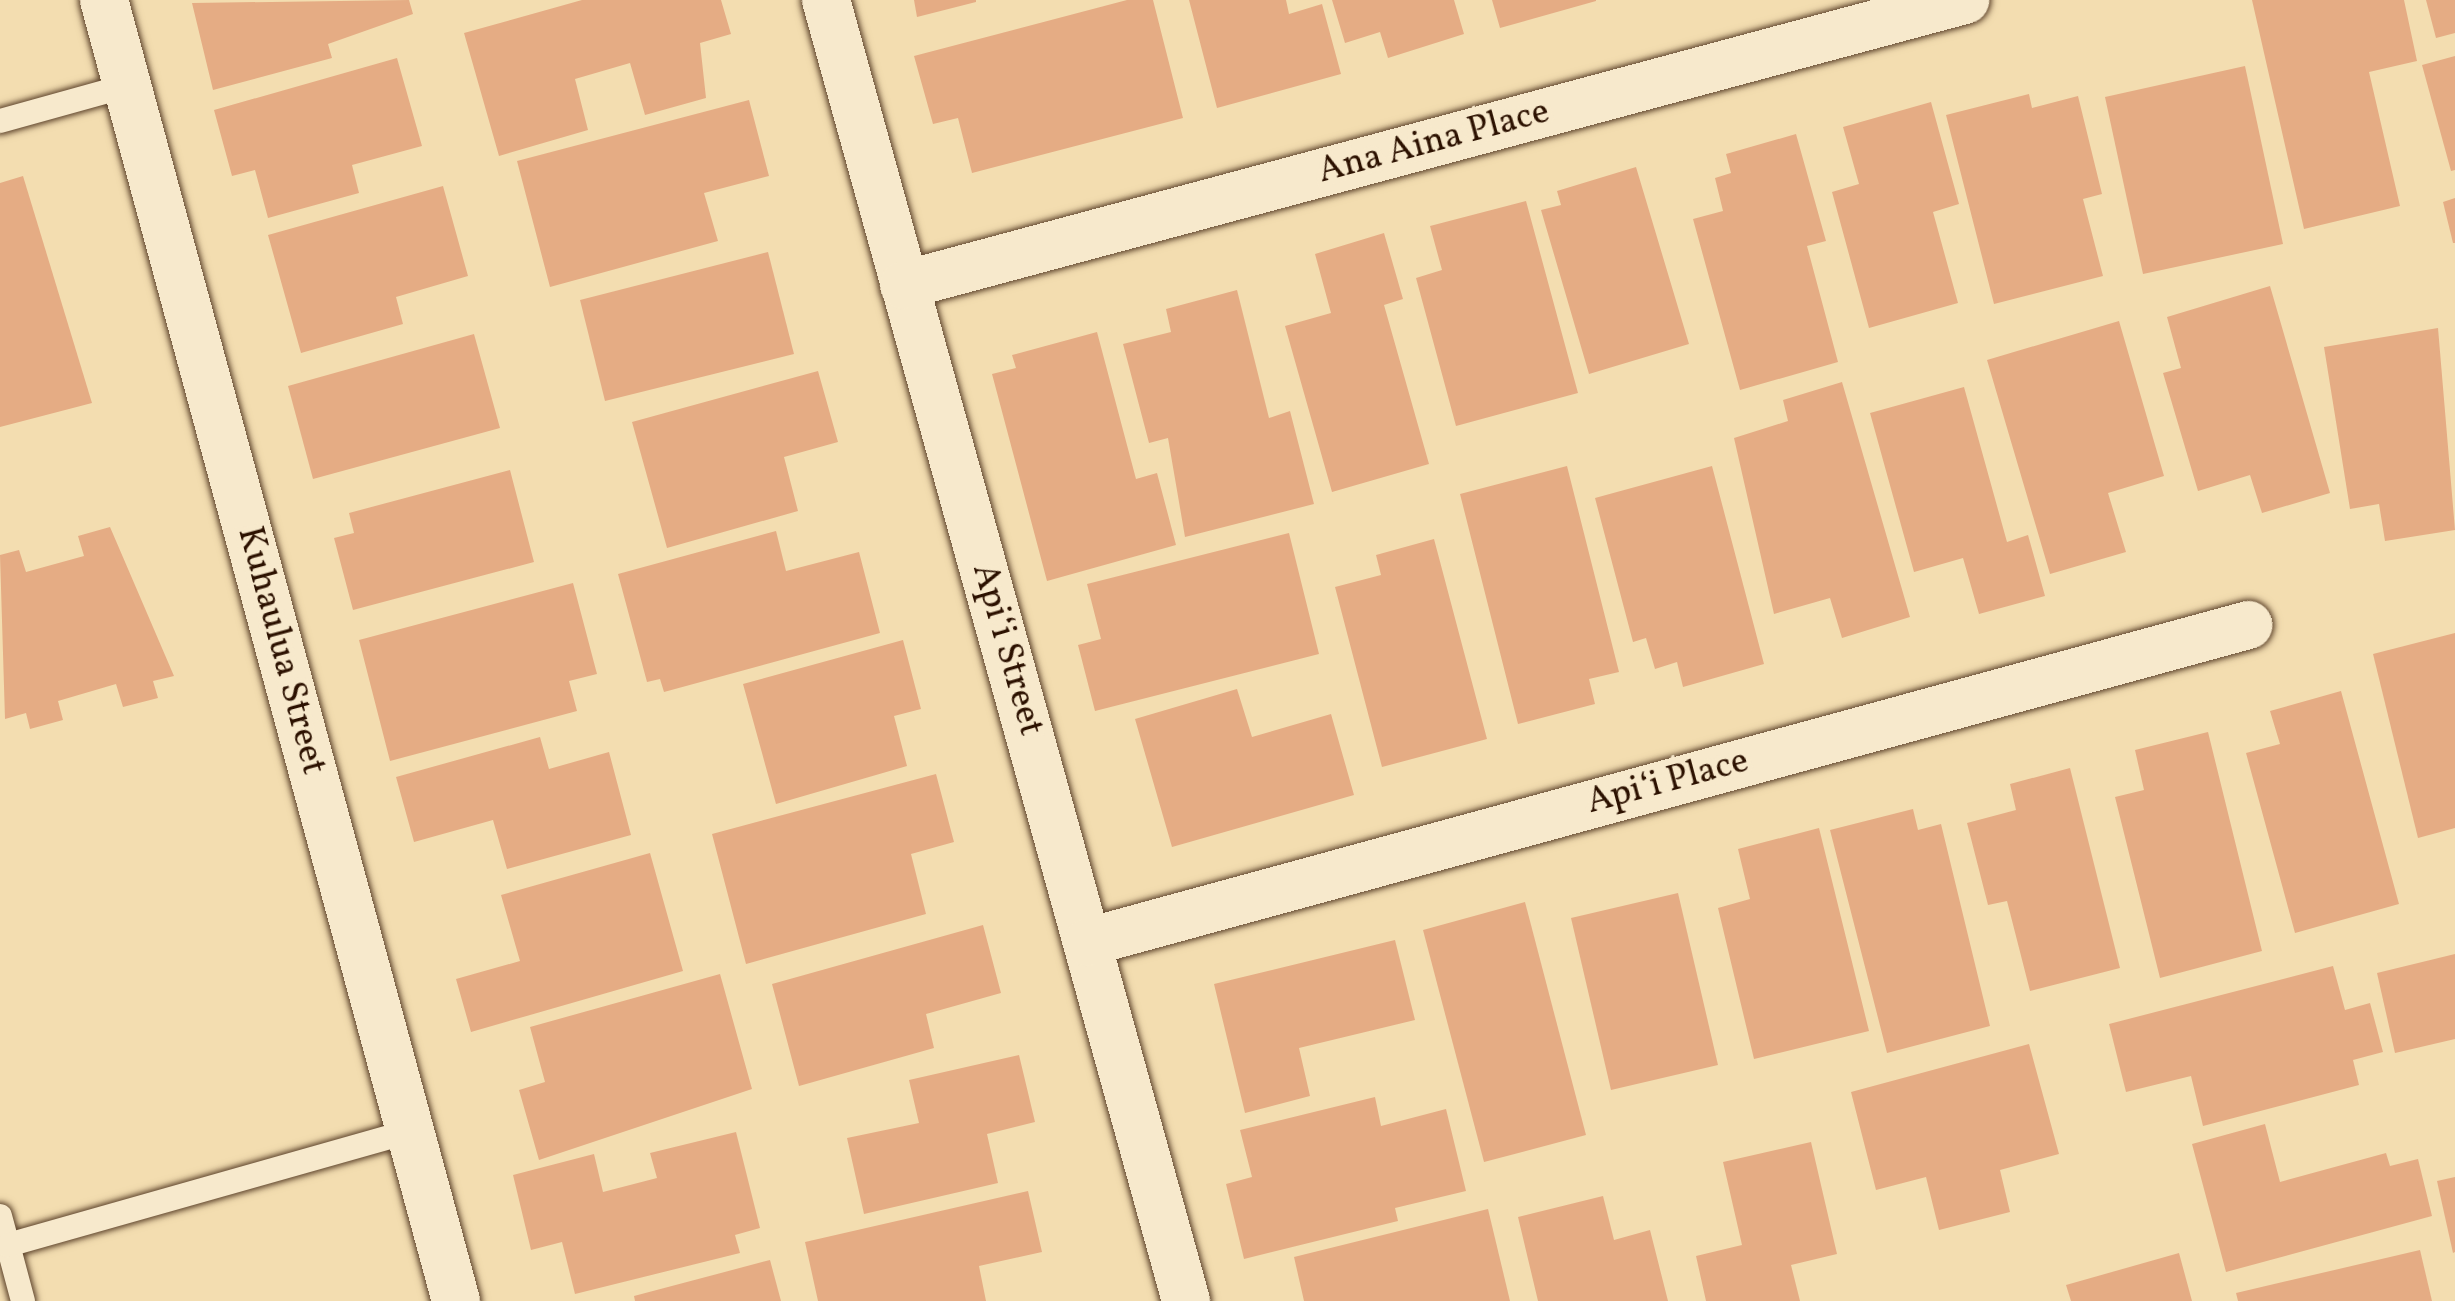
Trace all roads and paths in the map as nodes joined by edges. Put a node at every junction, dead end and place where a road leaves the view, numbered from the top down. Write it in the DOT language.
graph roads {
  1 [pos="104,0"];
  2 [pos="826,0"];
  3 [pos="1965,0"];
  4 [pos="126,86"];
  5 [pos="0,121"];
  6 [pos="904,285"];
  7 [pos="2248,625"];
  8 [pos="1088,942"];
  9 [pos="412,1131"];
  10 [pos="0,1216"];
  11 [pos="8,1245"];
  12 [pos="22,1301"];
  13 [pos="456,1301"];
  14 [pos="1186,1301"];
  1 -- 4 [label="street, Kuhaulua Street"];
  2 -- 6 [label="street, Apiʻi Street"];
  3 -- 6 [label="street, Ana Aina Place"];
  4 -- 5 [label="lane"];
  4 -- 9 [label="street, Kuhaulua Street"];
  6 -- 8 [label="street, Apiʻi Street"];
  7 -- 8 [label="street, Apiʻi Place"];
  8 -- 14 [label="street, Apiʻi Street"];
  9 -- 11 [label="lane"];
  9 -- 13 [label="street, Kuhaulua Street"];
  10 -- 11 [label="lane"];
  11 -- 12 [label="lane"];
}
